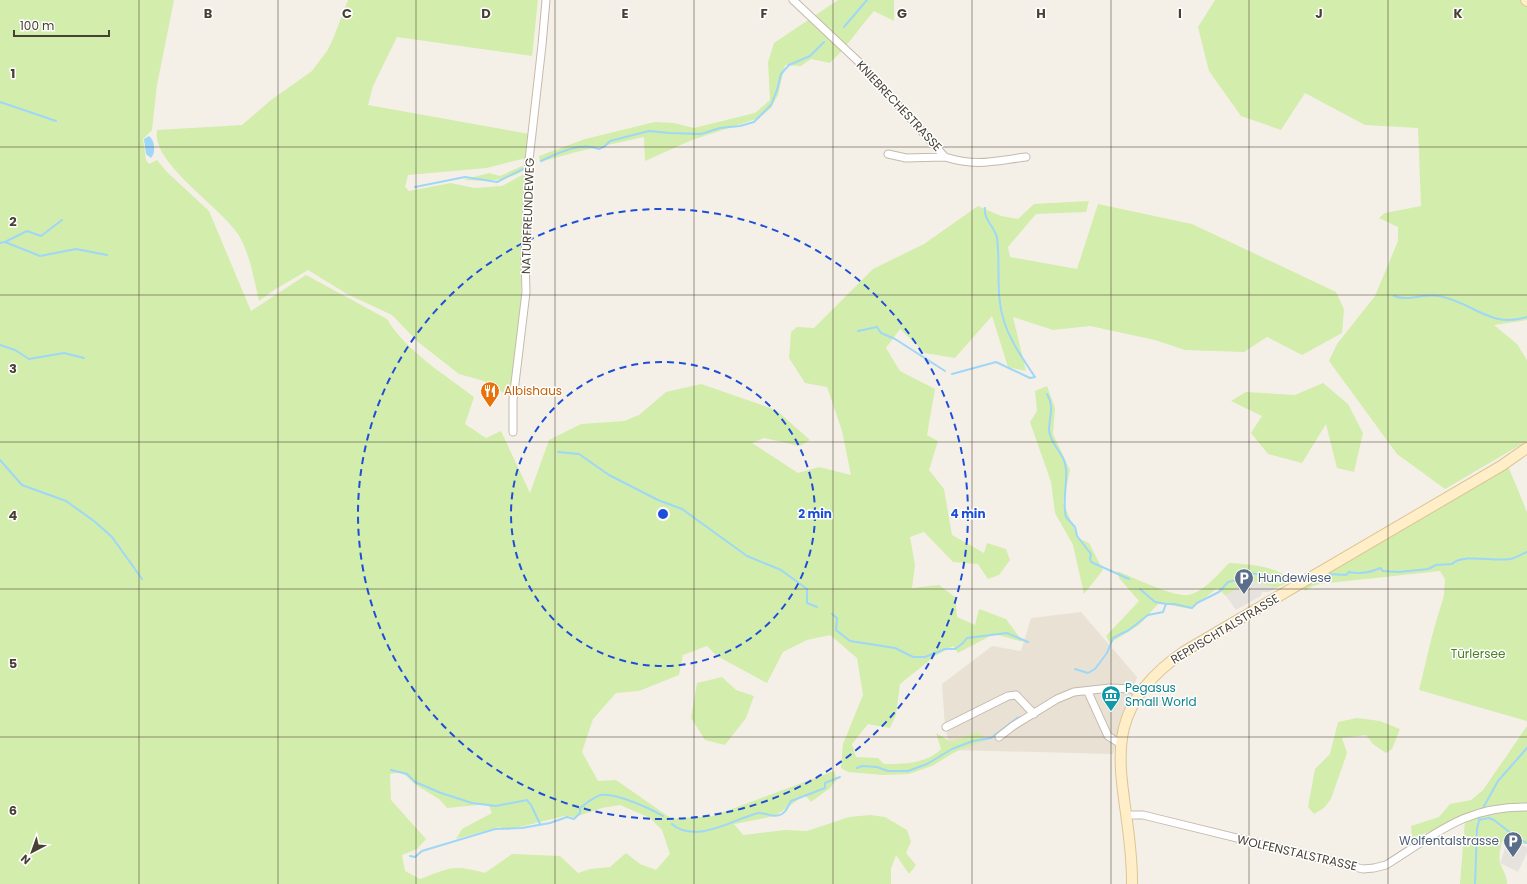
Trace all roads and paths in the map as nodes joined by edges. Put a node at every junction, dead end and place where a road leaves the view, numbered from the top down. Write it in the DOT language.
graph roads {
  1 [pos="546,0"];
  2 [pos="793,0"];
  3 [pos="888,154"];
  4 [pos="945,157"];
  5 [pos="1026,157"];
  6 [pos="513,432"];
  7 [pos="1527,448"];
  8 [pos="1088,692"];
  9 [pos="1140,693"];
  10 [pos="1034,714"];
  11 [pos="946,727"];
  12 [pos="999,737"];
  13 [pos="1121,744"];
  14 [pos="1527,807"];
  15 [pos="1126,815"];
  16 [pos="1132,884"];
  1 -- 6 [label="street, NATURFREUNDEWEG"];
  2 -- 4 [label="street, KNIEBRECHESTRASSE"];
  3 -- 4 [label="street"];
  4 -- 5 [label="street, KNIEBRECHESTRASSE"];
  7 -- 9 [label="main road, REPPISCHTALSTRASSE"];
  8 -- 9 [label="street"];
  8 -- 10 [label="street"];
  8 -- 13 [label="street"];
  9 -- 13 [label="main road, REPPISCHTALSTRASSE"];
  10 -- 11 [label="street"];
  10 -- 12 [label="street"];
  13 -- 15 [label="main road, REPPISCHTALSTRASSE"];
  14 -- 15 [label="street, WOLFENSTALSTRASSE"];
  15 -- 16 [label="main road, REPPISCHTALSTRASSE"];
}
